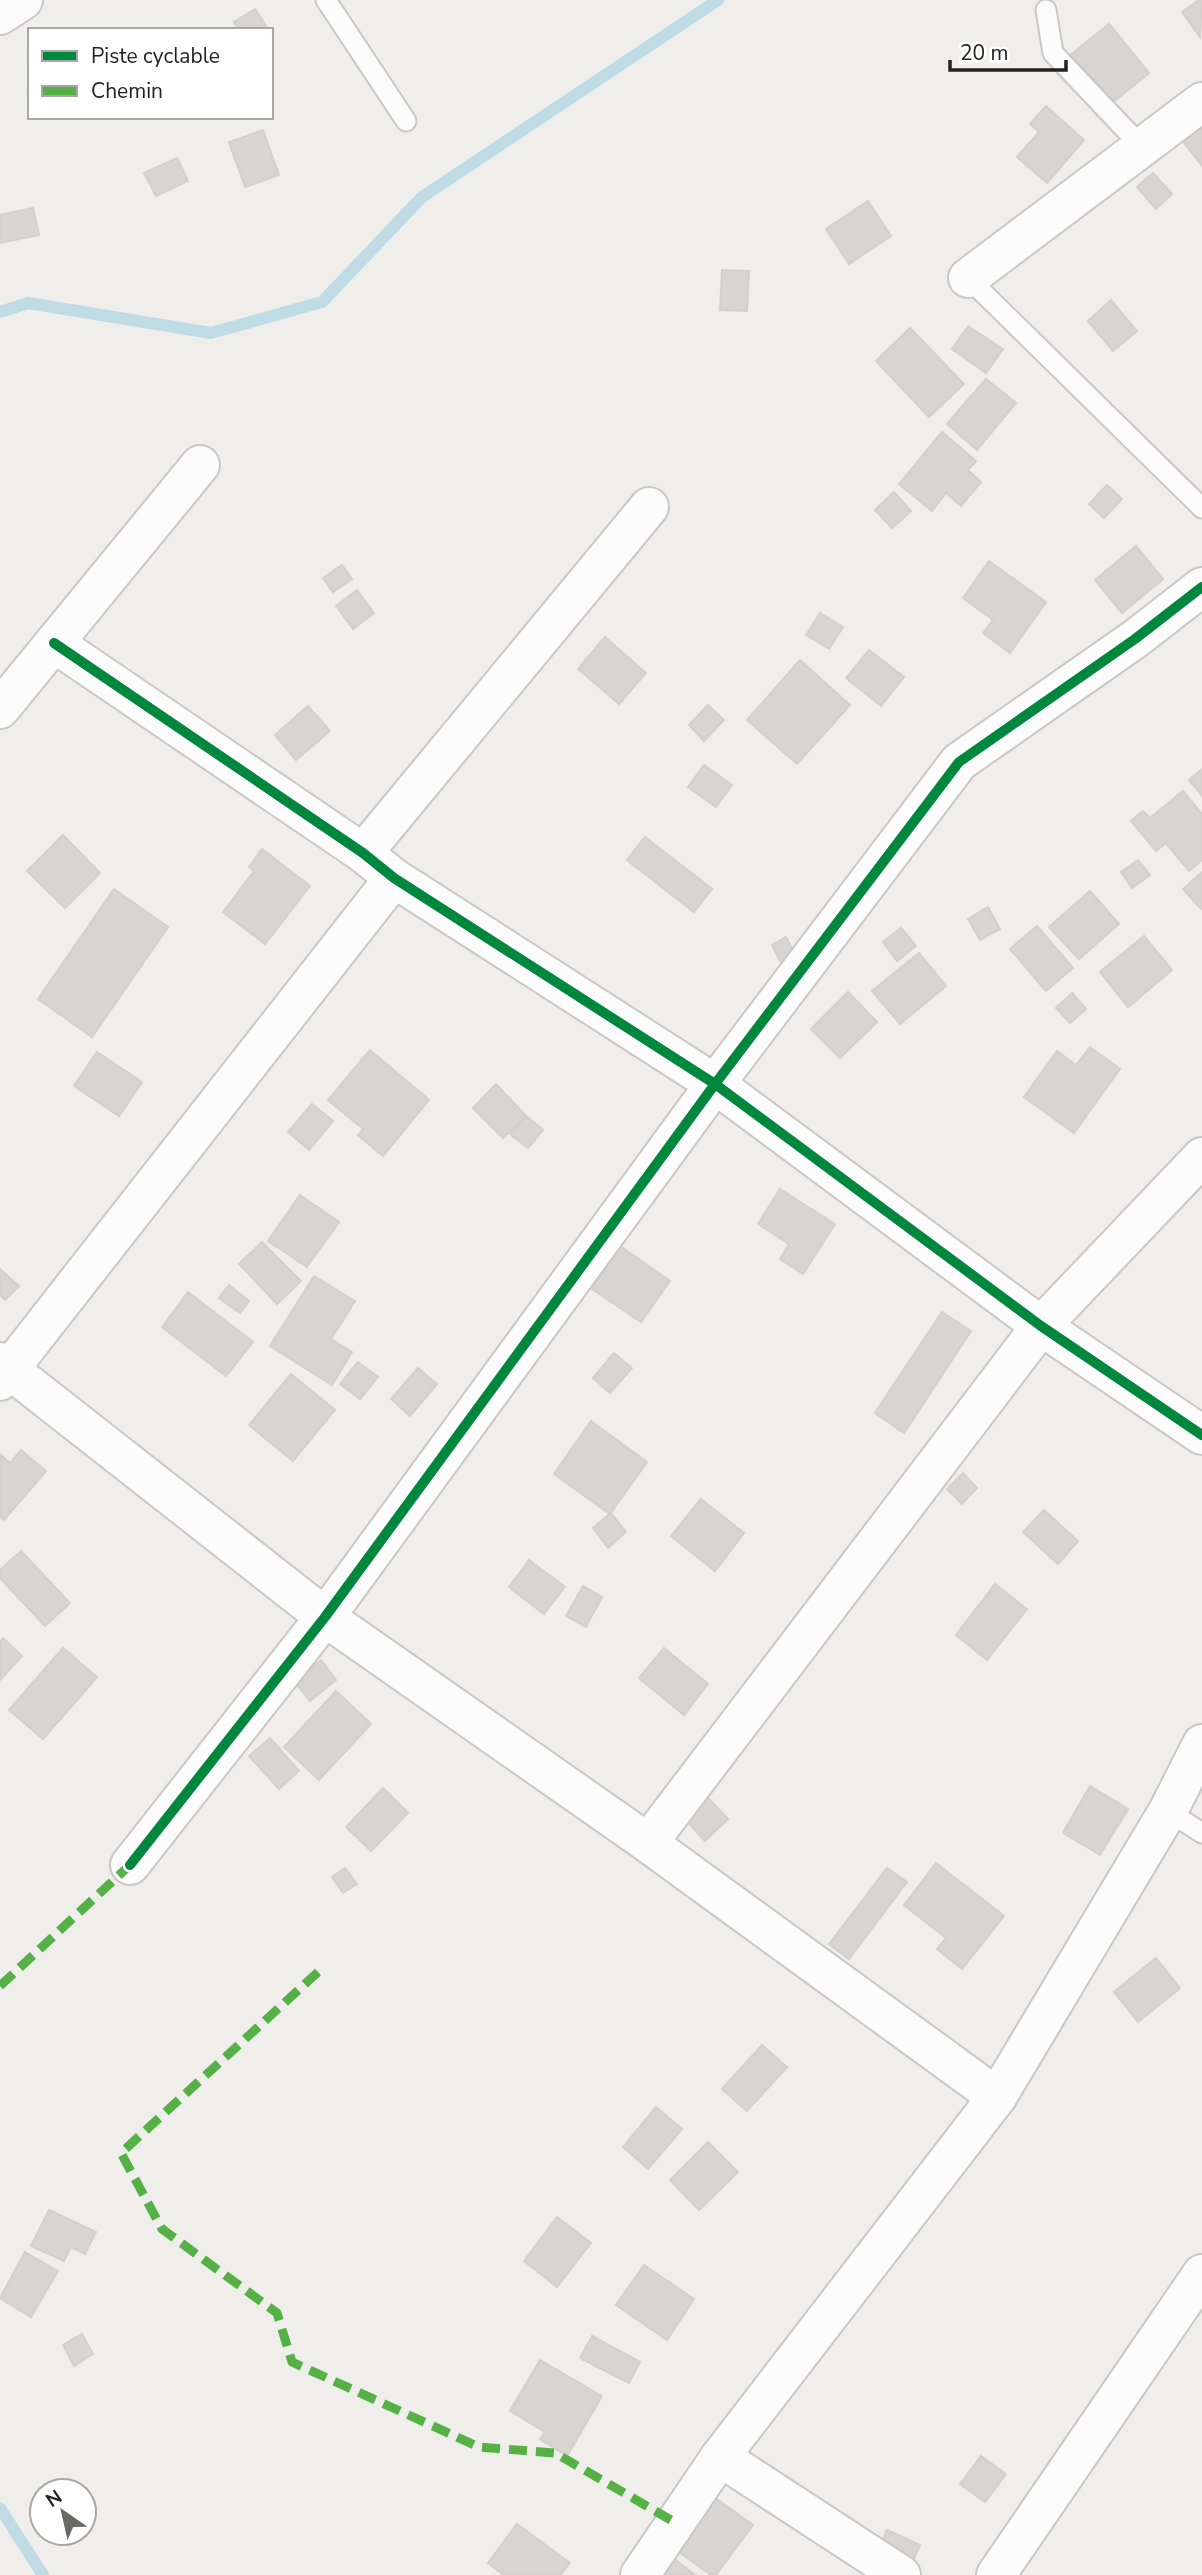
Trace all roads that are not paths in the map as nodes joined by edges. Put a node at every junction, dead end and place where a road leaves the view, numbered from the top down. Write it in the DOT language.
graph roads {
  1 [pos="23,0"];
  2 [pos="326,0"];
  3 [pos="1046,10"];
  4 [pos="0,15"];
  5 [pos="1202,102"];
  6 [pos="406,121"];
  7 [pos="1142,147"];
  8 [pos="968,278"];
  9 [pos="200,466"];
  10 [pos="649,507"];
  11 [pos="1202,508"];
  12 [pos="1202,587"];
  13 [pos="54,643"];
  14 [pos="0,709"];
  15 [pos="363,853"];
  16 [pos="394,878"];
  17 [pos="715,1084"];
  18 [pos="1202,1157"];
  19 [pos="1041,1326"];
  20 [pos="3,1371"];
  21 [pos="1202,1435"];
  22 [pos="325,1617"];
  23 [pos="1202,1744"];
  24 [pos="1168,1811"];
  25 [pos="1202,1833"];
  26 [pos="648,1843"];
  27 [pos="130,1865"];
  28 [pos="998,2097"];
  29 [pos="1202,2274"];
  30 [pos="720,2457"];
  31 [pos="640,2575"];
  32 [pos="901,2575"];
  33 [pos="996,2575"];
  1 -- 4 [label="street"];
  2 -- 6 [label="lane"];
  3 -- 7 [label="lane"];
  5 -- 7 [label="street"];
  7 -- 8 [label="street"];
  8 -- 11 [label="lane"];
  9 -- 13 [label="street"];
  10 -- 15 [label="street"];
  12 -- 17 [label="street"];
  13 -- 14 [label="street"];
  13 -- 15 [label="street"];
  15 -- 16 [label="street"];
  16 -- 17 [label="street"];
  16 -- 20 [label="street"];
  17 -- 19 [label="street"];
  17 -- 22 [label="street"];
  18 -- 19 [label="street"];
  19 -- 21 [label="street"];
  19 -- 26 [label="street"];
  20 -- 22 [label="street"];
  22 -- 26 [label="street"];
  22 -- 27 [label="street"];
  23 -- 24 [label="street"];
  24 -- 25 [label="lane"];
  24 -- 28 [label="street"];
  26 -- 28 [label="street"];
  28 -- 30 [label="street"];
  29 -- 33 [label="street"];
  30 -- 31 [label="street"];
  30 -- 32 [label="street"];
}
